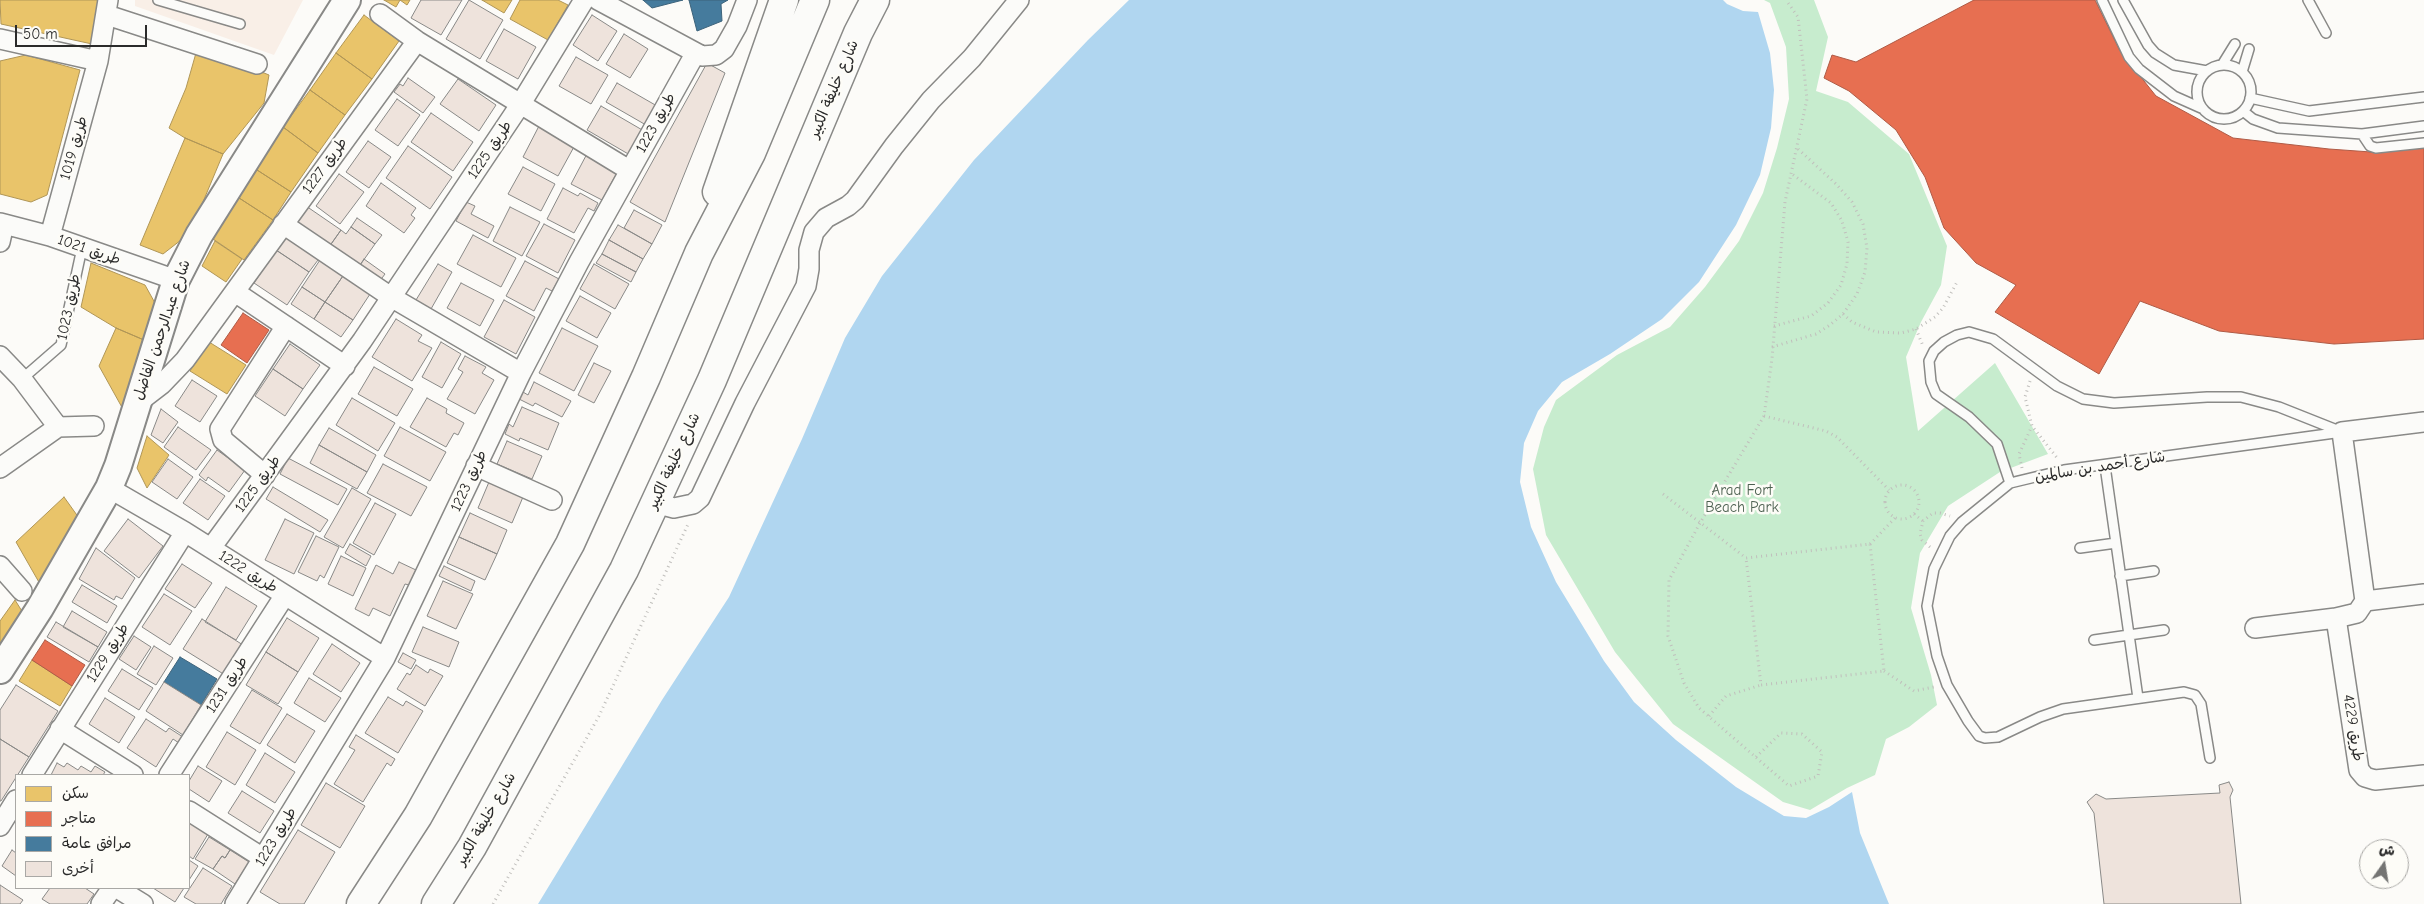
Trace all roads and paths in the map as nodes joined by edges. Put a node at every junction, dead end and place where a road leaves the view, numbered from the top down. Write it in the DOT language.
graph roads {
  1 [pos="158,0"];
  2 [pos="347,0"];
  3 [pos="584,0"];
  4 [pos="598,0"];
  5 [pos="747,0"];
  6 [pos="784,0"];
  7 [pos="816,0"];
  8 [pos="875,0"];
  9 [pos="1019,0"];
  10 [pos="1786,0"];
  11 [pos="2102,0"];
  12 [pos="2123,0"];
  13 [pos="2308,0"];
  14 [pos="108,7"];
  15 [pos="380,14"];
  16 [pos="240,24"];
  17 [pos="2326,33"];
  18 [pos="0,39"];
  19 [pos="417,41"];
  20 [pos="2235,44"];
  21 [pos="2249,48"];
  22 [pos="695,54"];
  23 [pos="98,61"];
  24 [pos="257,64"];
  25 [pos="2222,65"];
  26 [pos="2207,71"];
  27 [pos="2242,72"];
  28 [pos="2250,98"];
  29 [pos="2424,98"];
  30 [pos="520,105"];
  31 [pos="2201,108"];
  32 [pos="2243,111"];
  33 [pos="2424,126"];
  34 [pos="2362,134"];
  35 [pos="2424,142"];
  36 [pos="1798,148"];
  37 [pos="629,170"];
  38 [pos="1792,174"];
  39 [pos="283,224"];
  40 [pos="1,230"];
  41 [pos="50,236"];
  42 [pos="82,248"];
  43 [pos="699,253"];
  44 [pos="176,280"];
  45 [pos="1957,282"];
  46 [pos="235,292"];
  47 [pos="391,297"];
  48 [pos="1843,314"];
  49 [pos="286,326"];
  50 [pos="1774,326"];
  51 [pos="1772,347"];
  52 [pos="0,356"];
  53 [pos="345,366"];
  54 [pos="521,373"];
  55 [pos="22,379"];
  56 [pos="2025,397"];
  57 [pos="136,404"];
  58 [pos="1764,416"];
  59 [pos="2424,422"];
  60 [pos="94,426"];
  61 [pos="2032,426"];
  62 [pos="58,427"];
  63 [pos="2342,432"];
  64 [pos="2054,453"];
  65 [pos="2019,454"];
  66 [pos="476,466"];
  67 [pos="2105,466"];
  68 [pos="0,468"];
  69 [pos="265,475"];
  70 [pos="2010,483"];
  71 [pos="109,488"];
  72 [pos="1889,490"];
  73 [pos="1663,494"];
  74 [pos="700,498"];
  75 [pos="552,500"];
  76 [pos="655,504"];
  77 [pos="1914,514"];
  78 [pos="1895,518"];
  79 [pos="1923,521"];
  80 [pos="1962,522"];
  81 [pos="1700,523"];
  82 [pos="185,532"];
  83 [pos="2116,543"];
  84 [pos="1870,544"];
  85 [pos="211,548"];
  86 [pos="2080,548"];
  87 [pos="1941,552"];
  88 [pos="1746,558"];
  89 [pos="0,566"];
  90 [pos="2154,570"];
  91 [pos="2120,576"];
  92 [pos="22,591"];
  93 [pos="2424,594"];
  94 [pos="285,595"];
  95 [pos="2365,601"];
  96 [pos="2336,618"];
  97 [pos="2255,628"];
  98 [pos="2164,630"];
  99 [pos="2129,635"];
  100 [pos="2094,640"];
  101 [pos="385,658"];
  102 [pos="0,670"];
  103 [pos="1884,671"];
  104 [pos="1947,684"];
  105 [pos="1761,685"];
  106 [pos="2138,698"];
  107 [pos="1709,716"];
  108 [pos="60,729"];
  109 [pos="1756,757"];
  110 [pos="2210,758"];
  111 [pos="33,774"];
  112 [pos="131,774"];
  113 [pos="170,774"];
  114 [pos="2424,775"];
  115 [pos="15,802"];
  116 [pos="190,812"];
  117 [pos="6,820"];
  118 [pos="263,858"];
  119 [pos="111,889"];
  120 [pos="119,889"];
  121 [pos="101,904"];
  122 [pos="144,904"];
  123 [pos="235,904"];
  124 [pos="361,904"];
  125 [pos="436,904"];
  126 [pos="493,904"];
  1 -- 16 [label="lane"];
  2 -- 44 [label="street, شارع عبدالرحمن الفاضل"];
  3 -- 30 [label="street, طريق 1225"];
  4 -- 22 [label="street"];
  5 -- 22 [label="street"];
  6 -- 43 [label="main road"];
  7 -- 43 [label="main road"];
  8 -- 76 [label="main road, شارع خليفة الكبير"];
  9 -- 74 [label="street"];
  10 -- 36 [label="path"];
  11 -- 31 [label="lane"];
  12 -- 26 [label="lane"];
  13 -- 17 [label="lane"];
  14 -- 23 [label="street, طريق 1019"];
  14 -- 24 [label="street, طريق 1019"];
  15 -- 19 [label="street"];
  18 -- 23 [label="street"];
  19 -- 30 [label="street"];
  19 -- 39 [label="street, طريق 1227"];
  20 -- 25 [label="lane"];
  21 -- 27 [label="lane"];
  22 -- 37 [label="street, طريق 1223"];
  23 -- 41 [label="street, طريق 1019"];
  25 -- 26 [label="lane"];
  25 -- 27 [label="lane"];
  26 -- 31 [label="lane"];
  27 -- 28 [label="lane"];
  28 -- 29 [label="lane"];
  28 -- 32 [label="lane"];
  30 -- 37 [label="street"];
  30 -- 47 [label="street, طريق 1225"];
  31 -- 32 [label="lane"];
  32 -- 34 [label="lane"];
  33 -- 34 [label="lane"];
  34 -- 35 [label="lane"];
  36 -- 38 [label="path"];
  36 -- 48 [label="path"];
  37 -- 54 [label="street, طريق 1223"];
  38 -- 50 [label="path"];
  38 -- 50 [label="path"];
  39 -- 46 [label="street, طريق 1227"];
  39 -- 47 [label="street"];
  40 -- 41 [label="street, طريق 1021"];
  41 -- 42 [label="street, طريق 1021"];
  42 -- 44 [label="street, طريق 1021"];
  42 -- 55 [label="lane, طريق 1023"];
  43 -- 124 [label="main road"];
  44 -- 57 [label="street, شارع عبدالرحمن الفاضل"];
  45 -- 48 [label="path"];
  46 -- 49 [label="street"];
  46 -- 57 [label="street, طريق 1227"];
  47 -- 53 [label="street, طريق 1225"];
  47 -- 54 [label="street"];
  48 -- 51 [label="path"];
  49 -- 53 [label="street"];
  49 -- 69 [label="street"];
  50 -- 51 [label="path"];
  51 -- 58 [label="path"];
  52 -- 55 [label="street"];
  53 -- 69 [label="street, طريق 1225"];
  54 -- 66 [label="street, طريق 1223"];
  55 -- 62 [label="street"];
  56 -- 61 [label="path"];
  57 -- 71 [label="street, شارع عبدالرحمن الفاضل"];
  58 -- 72 [label="path"];
  58 -- 81 [label="path"];
  59 -- 63 [label="street, شارع أحمد بن سالمين"];
  60 -- 62 [label="street"];
  61 -- 64 [label="path"];
  61 -- 65 [label="path"];
  62 -- 68 [label="street"];
  63 -- 67 [label="lane, شارع أحمد بن سالمين"];
  63 -- 70 [label="lane"];
  63 -- 95 [label="street"];
  66 -- 75 [label="street"];
  66 -- 101 [label="street, طريق 1223"];
  67 -- 70 [label="lane, شارع أحمد بن سالمين"];
  67 -- 83 [label="lane"];
  69 -- 85 [label="street, طريق 1225"];
  70 -- 80 [label="lane, شارع أحمد بن سالمين"];
  71 -- 82 [label="street, طريق 1222"];
  71 -- 102 [label="street, شارع عبدالرحمن الفاضل"];
  72 -- 77 [label="path"];
  72 -- 78 [label="path"];
  73 -- 81 [label="path"];
  74 -- 76 [label="street"];
  74 -- 126 [label="path"];
  76 -- 125 [label="main road, شارع خليفة الكبير"];
  77 -- 78 [label="path"];
  77 -- 79 [label="path"];
  78 -- 84 [label="path"];
  79 -- 80 [label="path"];
  79 -- 87 [label="path"];
  80 -- 87 [label="lane, شارع أحمد بن سالمين"];
  81 -- 88 [label="path"];
  81 -- 107 [label="path"];
  82 -- 85 [label="street, طريق 1222"];
  82 -- 108 [label="street, طريق 1229"];
  83 -- 86 [label="lane"];
  83 -- 91 [label="lane"];
  84 -- 88 [label="path"];
  84 -- 103 [label="path"];
  85 -- 94 [label="street, طريق 1222"];
  87 -- 104 [label="lane, شارع أحمد بن سالمين"];
  88 -- 105 [label="path"];
  89 -- 92 [label="street"];
  90 -- 91 [label="lane"];
  91 -- 99 [label="lane"];
  93 -- 95 [label="street"];
  94 -- 101 [label="street, طريق 1222"];
  94 -- 113 [label="street, طريق 1231"];
  95 -- 96 [label="street"];
  96 -- 97 [label="street"];
  96 -- 114 [label="street, طريق 4229"];
  98 -- 99 [label="lane"];
  99 -- 100 [label="lane"];
  99 -- 106 [label="lane"];
  101 -- 118 [label="street, طريق 1223"];
  103 -- 104 [label="path"];
  103 -- 105 [label="path"];
  104 -- 106 [label="lane, شارع أحمد بن سالمين"];
  105 -- 107 [label="path"];
  106 -- 110 [label="lane, شارع أحمد بن سالمين"];
  107 -- 109 [label="path"];
  108 -- 111 [label="street, طريق 1229"];
  108 -- 112 [label="street"];
  109 -- 109 [label="path"];
  115 -- 117 [label="street"];
  116 -- 118 [label="street"];
  118 -- 123 [label="street, طريق 1223"];
  119 -- 121 [label="street"];
  120 -- 122 [label="street"];
}
